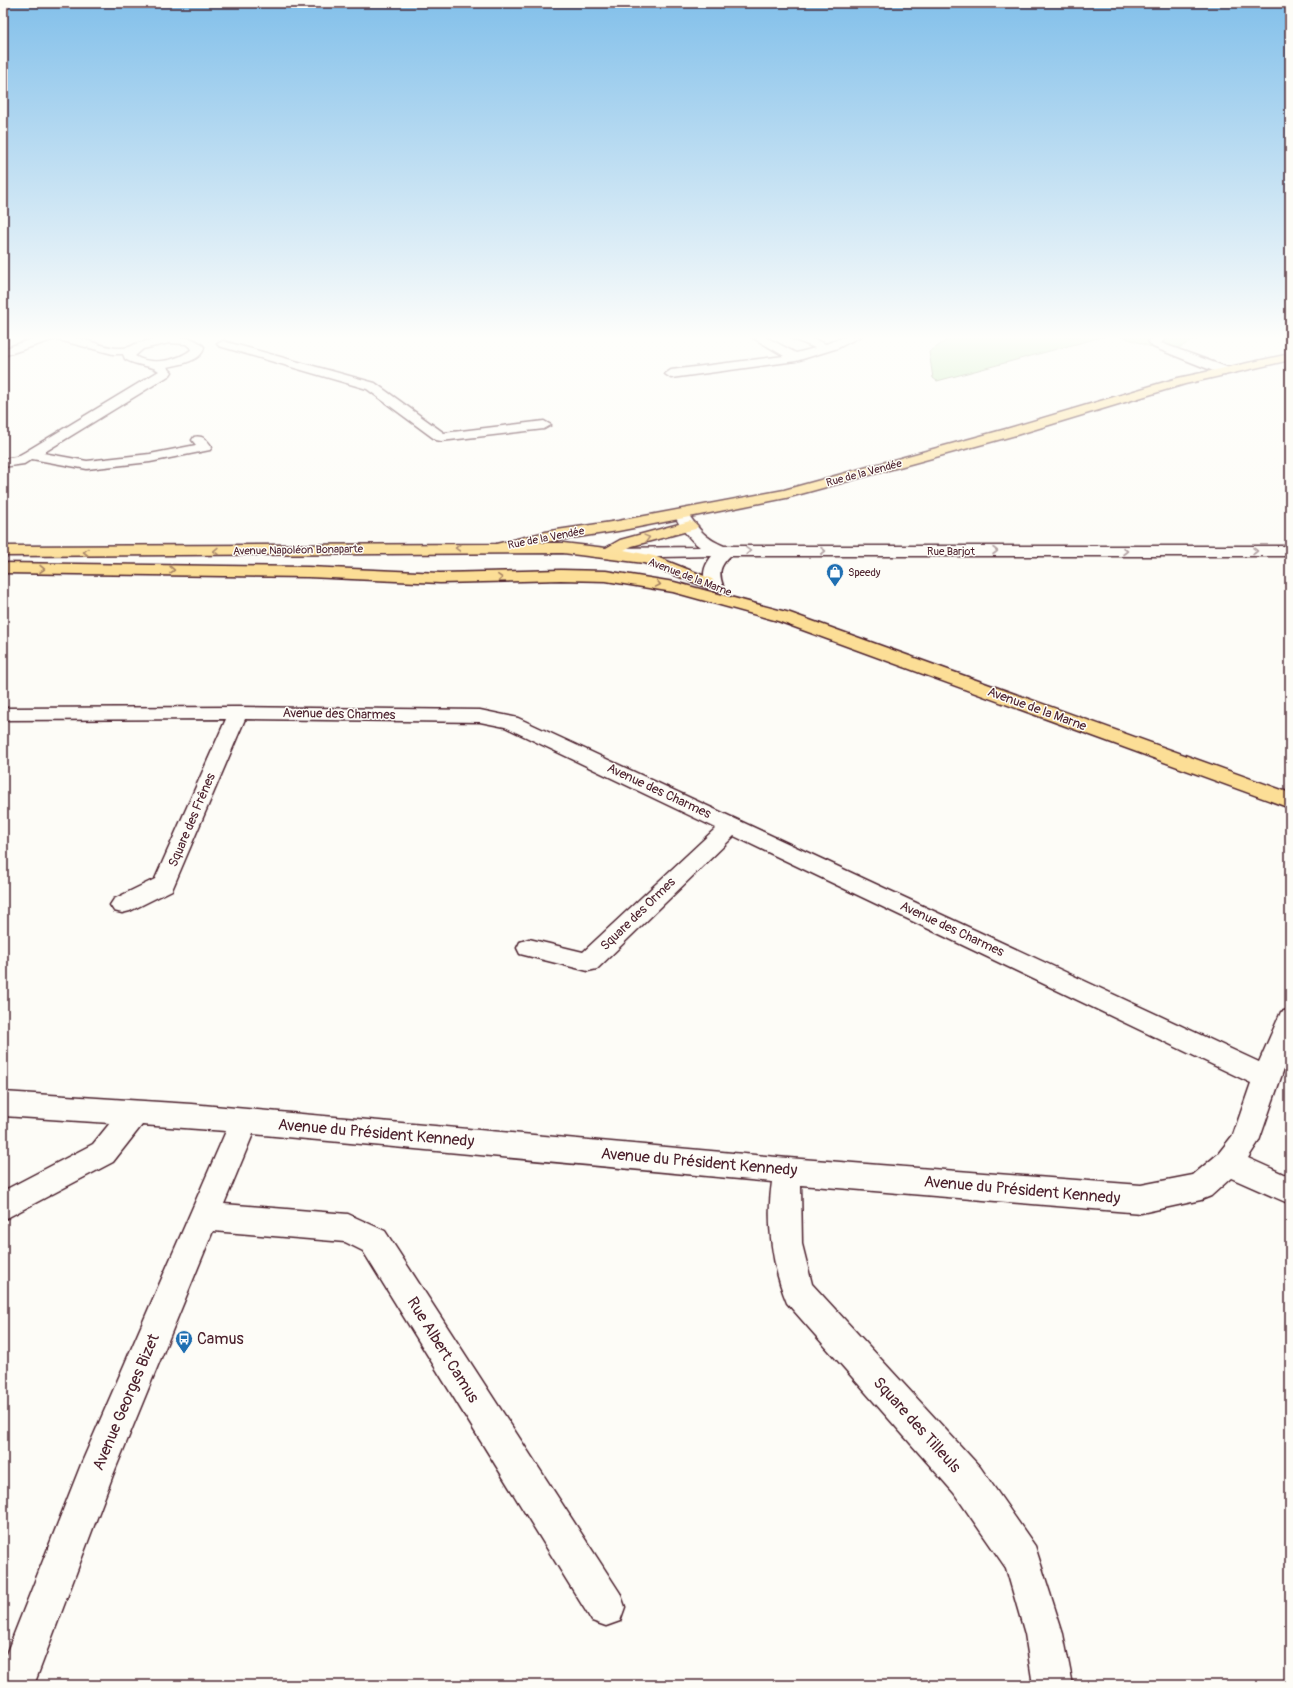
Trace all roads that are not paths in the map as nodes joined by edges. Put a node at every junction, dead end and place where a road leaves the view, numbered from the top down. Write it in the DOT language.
graph roads {
  1 [pos="96,415"];
  2 [pos="411,415"];
  3 [pos="1065,415"];
  4 [pos="544,424"];
  5 [pos="199,440"];
  6 [pos="30,455"];
  7 [pos="3,463"];
  8 [pos="684,521"];
  9 [pos="618,526"];
  10 [pos="497,548"];
  11 [pos="3,551"];
  12 [pos="1290,551"];
  13 [pos="725,552"];
  14 [pos="611,553"];
  15 [pos="592,554"];
  16 [pos="3,568"];
  17 [pos="308,572"];
  18 [pos="606,576"];
  19 [pos="715,586"];
  20 [pos="784,618"];
  21 [pos="238,713"];
  22 [pos="3,714"];
  23 [pos="1290,802"];
  24 [pos="732,825"];
  25 [pos="122,905"];
  26 [pos="529,948"];
  27 [pos="1290,1019"];
  28 [pos="1266,1078"];
  29 [pos="5,1106"];
  30 [pos="136,1112"];
  31 [pos="244,1121"];
  32 [pos="1228,1164"];
  33 [pos="788,1171"];
  34 [pos="1290,1191"];
  35 [pos="3,1206"];
  36 [pos="203,1216"];
  37 [pos="606,1607"];
  38 [pos="14,1685"];
  39 [pos="1053,1685"];
  1 -- 6 [label="street"];
  2 -- 4 [label="street"];
  3 -- 8 [label="main road, Rue de la Vendée"];
  5 -- 6 [label="street"];
  6 -- 7 [label="street"];
  8 -- 9 [label="main road, Rue de la Vendée"];
  8 -- 13 [label="street"];
  14 -- 8 [label="main road, Rue de la Vendée, one-way"];
  9 -- 10 [label="main road, Rue de la Vendée"];
  9 -- 15 [label="main road, Rue de la Vendée"];
  10 -- 11 [label="main road, Avenue Napoléon Bonaparte, one-way"];
  10 -- 15 [label="main road, Avenue Napoléon Bonaparte"];
  13 -- 12 [label="street, Rue Barjot, one-way"];
  13 -- 14 [label="street, Rue Barjot"];
  13 -- 19 [label="street"];
  14 -- 15 [label="main road, Rue de la Vendée"];
  14 -- 19 [label="main road, Avenue de la Marne"];
  15 -- 17 [label="main road, Avenue Napoléon Bonaparte"];
  15 -- 18 [label="main road"];
  16 -- 17 [label="main road, Avenue Napoléon Bonaparte, one-way"];
  17 -- 18 [label="main road, Avenue Napoléon Bonaparte, one-way"];
  18 -- 20 [label="main road, Avenue de la Marne, one-way"];
  19 -- 20 [label="main road, Avenue de la Marne"];
  20 -- 23 [label="main road, Avenue de la Marne"];
  21 -- 22 [label="street, Avenue des Charmes"];
  21 -- 24 [label="street, Avenue des Charmes"];
  21 -- 25 [label="street, Square des Frênes"];
  24 -- 26 [label="street, Square des Ormes"];
  24 -- 28 [label="street, Avenue des Charmes"];
  27 -- 28 [label="street, Avenue du Président Kennedy"];
  28 -- 32 [label="street, Avenue du Président Kennedy"];
  29 -- 30 [label="street, Avenue du Président Kennedy"];
  30 -- 31 [label="street, Avenue du Président Kennedy"];
  30 -- 35 [label="street"];
  31 -- 33 [label="street, Avenue du Président Kennedy"];
  31 -- 36 [label="street, Avenue Georges Bizet"];
  32 -- 33 [label="street, Avenue du Président Kennedy"];
  32 -- 34 [label="street"];
  33 -- 39 [label="street, Square des Tilleuls"];
  36 -- 37 [label="street, Rue Albert Camus"];
  36 -- 38 [label="street, Avenue Georges Bizet"];
}
